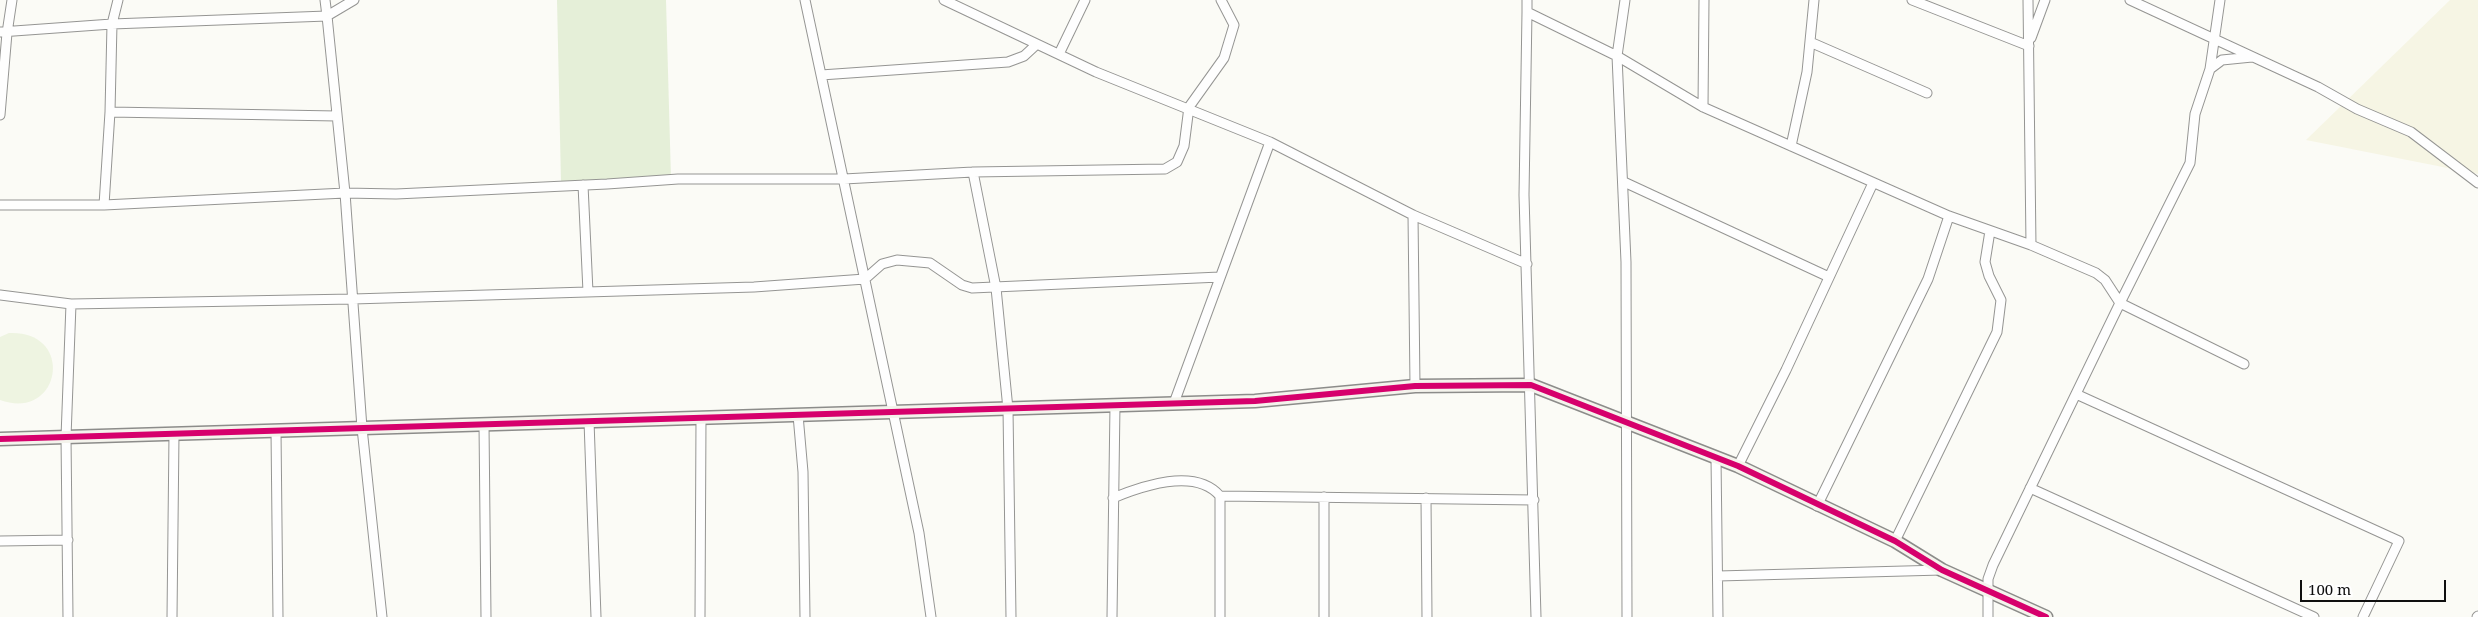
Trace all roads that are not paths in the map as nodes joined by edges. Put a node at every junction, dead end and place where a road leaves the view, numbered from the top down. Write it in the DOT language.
graph roads {
  1 [pos="12,0"];
  2 [pos="118,0"];
  3 [pos="325,0"];
  4 [pos="354,0"];
  5 [pos="813,0"];
  6 [pos="944,0"];
  7 [pos="1085,0"];
  8 [pos="1221,0"];
  9 [pos="1526,0"];
  10 [pos="1625,0"];
  11 [pos="1704,0"];
  12 [pos="1814,0"];
  13 [pos="1912,0"];
  14 [pos="2028,0"];
  15 [pos="2045,0"];
  16 [pos="2130,0"];
  17 [pos="2220,0"];
  18 [pos="806,4"];
  19 [pos="960,4"];
  20 [pos="1527,12"];
  21 [pos="327,16"];
  22 [pos="112,24"];
  23 [pos="3,33"];
  24 [pos="2214,39"];
  25 [pos="1810,42"];
  26 [pos="1037,44"];
  27 [pos="2029,46"];
  28 [pos="1059,54"];
  29 [pos="1617,56"];
  30 [pos="2254,57"];
  31 [pos="2210,69"];
  32 [pos="821,75"];
  33 [pos="1927,93"];
  34 [pos="1189,107"];
  35 [pos="1703,107"];
  36 [pos="110,112"];
  37 [pos="0,114"];
  38 [pos="337,116"];
  39 [pos="1270,142"];
  40 [pos="1792,146"];
  41 [pos="973,172"];
  42 [pos="844,179"];
  43 [pos="1624,182"];
  44 [pos="1873,183"];
  45 [pos="2478,183"];
  46 [pos="583,185"];
  47 [pos="345,193"];
  48 [pos="0,205"];
  49 [pos="104,205"];
  50 [pos="1413,215"];
  51 [pos="1949,216"];
  52 [pos="1990,231"];
  53 [pos="2032,245"];
  54 [pos="1527,264"];
  55 [pos="1220,278"];
  56 [pos="1829,278"];
  57 [pos="865,279"];
  58 [pos="996,288"];
  59 [pos="588,292"];
  60 [pos="0,295"];
  61 [pos="353,299"];
  62 [pos="2120,303"];
  63 [pos="71,304"];
  64 [pos="2244,364"];
  65 [pos="1531,385"];
  66 [pos="1415,386"];
  67 [pos="2076,394"];
  68 [pos="1174,403"];
  69 [pos="1114,405"];
  70 [pos="1008,408"];
  71 [pos="894,412"];
  72 [pos="798,415"];
  73 [pos="701,418"];
  74 [pos="589,421"];
  75 [pos="1627,422"];
  76 [pos="484,424"];
  77 [pos="362,428"];
  78 [pos="276,431"];
  79 [pos="174,434"];
  80 [pos="66,437"];
  81 [pos="0,439"];
  82 [pos="1716,458"];
  83 [pos="1738,466"];
  84 [pos="2030,488"];
  85 [pos="1220,496"];
  86 [pos="1324,497"];
  87 [pos="1113,498"];
  88 [pos="1426,498"];
  89 [pos="1534,500"];
  90 [pos="1817,506"];
  91 [pos="68,540"];
  92 [pos="0,541"];
  93 [pos="1895,541"];
  94 [pos="1942,570"];
  95 [pos="1718,576"];
  96 [pos="1988,591"];
  97 [pos="68,617"];
  98 [pos="172,617"];
  99 [pos="278,617"];
  100 [pos="382,617"];
  101 [pos="486,617"];
  102 [pos="596,617"];
  103 [pos="700,617"];
  104 [pos="805,617"];
  105 [pos="930,617"];
  106 [pos="1011,617"];
  107 [pos="1112,617"];
  108 [pos="1220,617"];
  109 [pos="1324,617"];
  110 [pos="1427,617"];
  111 [pos="1536,617"];
  112 [pos="1627,617"];
  113 [pos="1718,617"];
  114 [pos="1988,617"];
  115 [pos="2046,617"];
  116 [pos="2314,617"];
  117 [pos="2363,617"];
  1 -- 23 [label="street"];
  2 -- 22 [label="street"];
  3 -- 21 [label="street"];
  4 -- 21 [label="street"];
  5 -- 18 [label="street"];
  6 -- 19 [label="street"];
  7 -- 28 [label="street"];
  8 -- 34 [label="street"];
  9 -- 20 [label="street"];
  10 -- 29 [label="street"];
  11 -- 35 [label="street"];
  12 -- 25 [label="street"];
  13 -- 27 [label="street"];
  14 -- 27 [label="street"];
  15 -- 27 [label="street"];
  16 -- 24 [label="street"];
  17 -- 24 [label="street"];
  18 -- 32 [label="street"];
  19 -- 26 [label="street"];
  20 -- 29 [label="street"];
  20 -- 54 [label="street"];
  21 -- 22 [label="street"];
  21 -- 38 [label="street"];
  22 -- 23 [label="street"];
  22 -- 36 [label="street"];
  23 -- 37 [label="street"];
  24 -- 30 [label="street"];
  24 -- 31 [label="street"];
  25 -- 33 [label="street"];
  25 -- 40 [label="street"];
  26 -- 28 [label="street"];
  26 -- 32 [label="street"];
  27 -- 53 [label="street"];
  28 -- 34 [label="street"];
  29 -- 35 [label="street"];
  29 -- 43 [label="street"];
  30 -- 31 [label="street"];
  30 -- 45 [label="street"];
  31 -- 62 [label="street"];
  32 -- 42 [label="street"];
  34 -- 39 [label="street"];
  34 -- 41 [label="street"];
  35 -- 40 [label="street"];
  36 -- 38 [label="street"];
  36 -- 49 [label="street"];
  38 -- 47 [label="street"];
  39 -- 50 [label="street"];
  39 -- 55 [label="street"];
  40 -- 44 [label="street"];
  41 -- 42 [label="street"];
  41 -- 58 [label="street"];
  42 -- 46 [label="street"];
  42 -- 57 [label="street"];
  43 -- 56 [label="street"];
  43 -- 75 [label="street"];
  44 -- 51 [label="street"];
  44 -- 56 [label="street"];
  46 -- 47 [label="street"];
  46 -- 59 [label="street"];
  47 -- 49 [label="street"];
  47 -- 61 [label="street"];
  48 -- 49 [label="street"];
  50 -- 54 [label="street"];
  50 -- 66 [label="street"];
  51 -- 52 [label="street"];
  51 -- 90 [label="street"];
  52 -- 53 [label="street"];
  52 -- 93 [label="street"];
  53 -- 62 [label="street"];
  54 -- 65 [label="street"];
  55 -- 58 [label="street"];
  55 -- 68 [label="street"];
  56 -- 83 [label="street"];
  57 -- 58 [label="street"];
  57 -- 59 [label="street"];
  57 -- 71 [label="street"];
  58 -- 70 [label="street"];
  59 -- 61 [label="street"];
  60 -- 63 [label="street"];
  61 -- 63 [label="street"];
  61 -- 77 [label="street"];
  62 -- 64 [label="street"];
  62 -- 67 [label="street"];
  63 -- 80 [label="street"];
  65 -- 66 [label="street"];
  65 -- 75 [label="street"];
  65 -- 89 [label="street"];
  66 -- 68 [label="street"];
  67 -- 84 [label="street"];
  67 -- 117 [label="street"];
  68 -- 69 [label="street"];
  69 -- 70 [label="street"];
  69 -- 87 [label="street"];
  70 -- 71 [label="street"];
  70 -- 106 [label="street"];
  71 -- 72 [label="street"];
  71 -- 105 [label="street"];
  72 -- 73 [label="street"];
  72 -- 104 [label="street"];
  73 -- 74 [label="street"];
  73 -- 103 [label="street"];
  74 -- 76 [label="street"];
  74 -- 102 [label="street"];
  75 -- 82 [label="street"];
  75 -- 112 [label="street"];
  76 -- 77 [label="street"];
  76 -- 101 [label="street"];
  77 -- 78 [label="street"];
  77 -- 100 [label="street"];
  78 -- 79 [label="street"];
  78 -- 99 [label="street"];
  79 -- 80 [label="street"];
  79 -- 98 [label="street"];
  80 -- 81 [label="street"];
  80 -- 91 [label="street"];
  82 -- 83 [label="street"];
  82 -- 95 [label="street"];
  83 -- 90 [label="street"];
  84 -- 96 [label="street"];
  84 -- 116 [label="street"];
  85 -- 86 [label="street"];
  85 -- 87 [label="street"];
  85 -- 108 [label="street"];
  86 -- 88 [label="street"];
  86 -- 109 [label="street"];
  87 -- 107 [label="street"];
  88 -- 89 [label="street"];
  88 -- 110 [label="street"];
  89 -- 111 [label="street"];
  90 -- 93 [label="street"];
  91 -- 92 [label="street"];
  91 -- 97 [label="street"];
  93 -- 94 [label="street"];
  94 -- 95 [label="street"];
  94 -- 96 [label="street"];
  95 -- 113 [label="street"];
  96 -- 114 [label="street"];
  96 -- 115 [label="street"];
}
